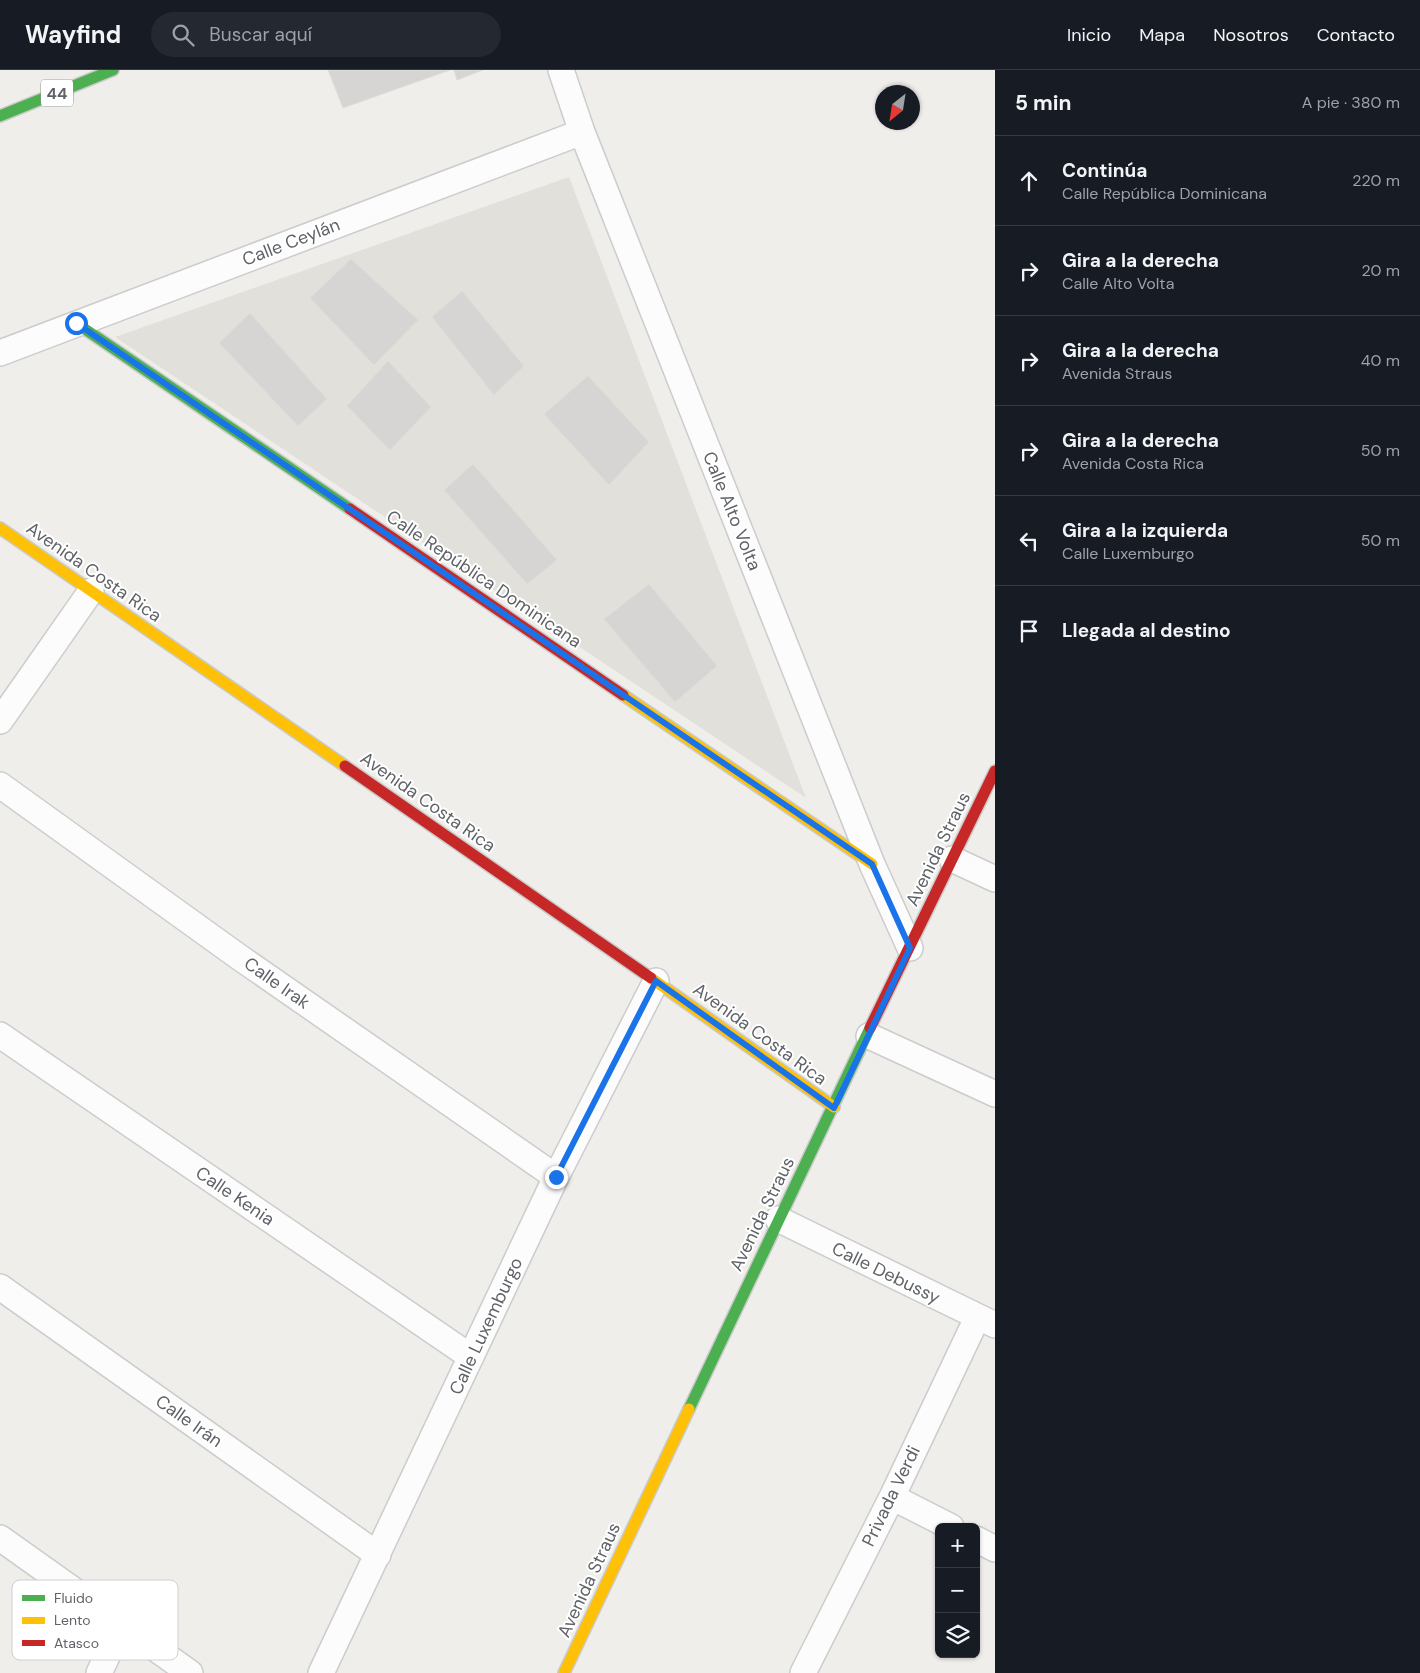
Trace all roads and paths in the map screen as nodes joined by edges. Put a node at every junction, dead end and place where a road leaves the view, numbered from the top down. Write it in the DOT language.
graph roads {
  1 [pos="114,70"];
  2 [pos="562,70"];
  3 [pos="0,116"];
  4 [pos="582,132"];
  5 [pos="76,323"];
  6 [pos="0,353"];
  7 [pos="0,528"];
  8 [pos="91,591"];
  9 [pos="0,721"];
  10 [pos="995,771"];
  11 [pos="0,785"];
  12 [pos="952,858"];
  13 [pos="872,864"];
  14 [pos="995,879"];
  15 [pos="910,948"];
  16 [pos="656,981"];
  17 [pos="0,1035"];
  18 [pos="869,1036"];
  19 [pos="995,1094"];
  20 [pos="834,1108"];
  21 [pos="556,1177"];
  22 [pos="778,1219"];
  23 [pos="0,1287"];
  24 [pos="986,1322"];
  25 [pos="471,1357"];
  26 [pos="892,1497"];
  27 [pos="943,1523"];
  28 [pos="0,1538"];
  29 [pos="980,1541"];
  30 [pos="995,1549"];
  31 [pos="378,1555"];
  32 [pos="59,1580"];
  33 [pos="105,1660"];
  34 [pos="172,1660"];
  35 [pos="99,1673"];
  36 [pos="190,1673"];
  37 [pos="321,1673"];
  38 [pos="564,1673"];
  39 [pos="803,1673"];
  1 -- 3 [label="street, 44"];
  2 -- 4 [label="street, Calle Alto Volta"];
  4 -- 5 [label="street, Calle Ceylán"];
  4 -- 13 [label="street, Calle Alto Volta"];
  5 -- 6 [label="street, Calle Ceylán"];
  5 -- 13 [label="street, Calle República Dominicana"];
  7 -- 8 [label="street, Avenida Costa Rica"];
  8 -- 9 [label="street"];
  8 -- 16 [label="street, Avenida Costa Rica"];
  10 -- 12 [label="street, Avenida Straus"];
  11 -- 21 [label="street, Calle Irak"];
  12 -- 14 [label="street"];
  12 -- 15 [label="street, Avenida Straus"];
  13 -- 15 [label="street, Calle Alto Volta"];
  15 -- 18 [label="street, Avenida Straus"];
  16 -- 20 [label="street, Avenida Costa Rica"];
  16 -- 21 [label="street, Calle Luxemburgo"];
  17 -- 25 [label="street, Calle Kenia"];
  18 -- 19 [label="street"];
  18 -- 20 [label="street, Avenida Straus"];
  20 -- 22 [label="street, Avenida Straus"];
  21 -- 25 [label="street, Calle Luxemburgo"];
  22 -- 24 [label="street, Calle Debussy"];
  22 -- 38 [label="street, Avenida Straus"];
  23 -- 31 [label="street, Calle Irán"];
  24 -- 26 [label="street, Privada Verdi"];
  25 -- 31 [label="street, Calle Luxemburgo"];
  26 -- 27 [label="street"];
  26 -- 39 [label="street, Privada Verdi"];
  28 -- 32 [label="street"];
  29 -- 30 [label="street"];
  31 -- 37 [label="street, Calle Luxemburgo"];
  33 -- 35 [label="street"];
  34 -- 36 [label="street"];
}
